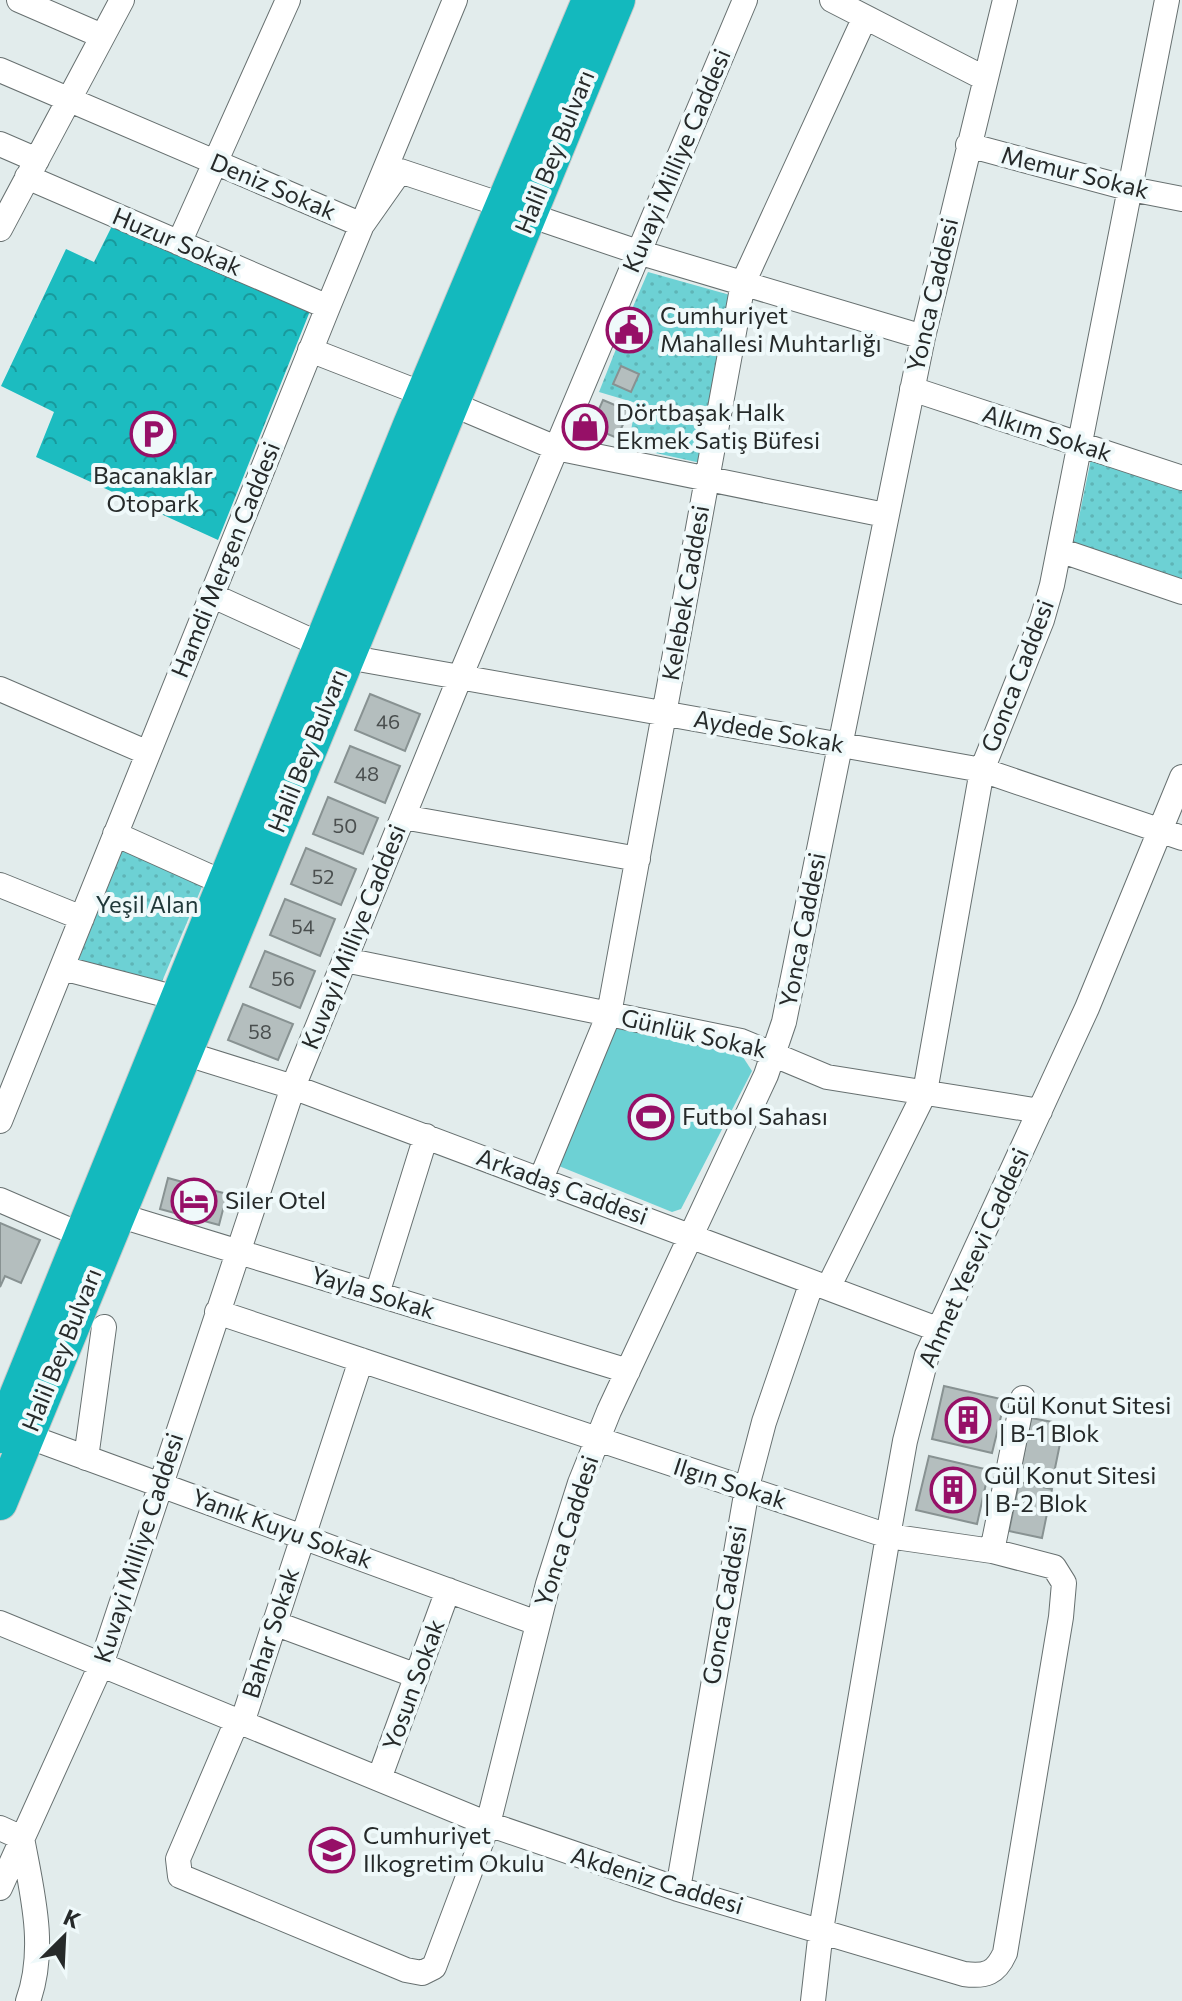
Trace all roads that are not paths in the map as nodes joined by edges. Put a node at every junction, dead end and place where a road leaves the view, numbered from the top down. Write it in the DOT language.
graph roads {
  1 [pos="19,0"];
  2 [pos="122,0"];
  3 [pos="288,0"];
  4 [pos="455,0"];
  5 [pos="589,0"];
  6 [pos="618,0"];
  7 [pos="745,0"];
  8 [pos="832,0"];
  9 [pos="1005,0"];
  10 [pos="1167,0"];
  11 [pos="865,17"];
  12 [pos="102,36"];
  13 [pos="0,70"];
  14 [pos="984,78"];
  15 [pos="68,99"];
  16 [pos="0,144"];
  17 [pos="968,145"];
  18 [pos="215,162"];
  19 [pos="32,169"];
  20 [pos="1131,189"];
  21 [pos="1182,199"];
  22 [pos="6,204"];
  23 [pos="516,210"];
  24 [pos="362,225"];
  25 [pos="0,229"];
  26 [pos="179,243"];
  27 [pos="638,252"];
  28 [pos="743,283"];
  29 [pos="328,307"];
  30 [pos="923,337"];
  31 [pos="310,350"];
  32 [pos="912,389"];
  33 [pos="438,399"];
  34 [pos="1080,444"];
  35 [pos="556,448"];
  36 [pos="1182,478"];
  37 [pos="707,480"];
  38 [pos="885,515"];
  39 [pos="1059,550"];
  40 [pos="1182,592"];
  41 [pos="211,595"];
  42 [pos="334,651"];
  43 [pos="460,677"];
  44 [pos="0,689"];
  45 [pos="664,713"];
  46 [pos="838,744"];
  47 [pos="148,753"];
  48 [pos="982,770"];
  49 [pos="1182,777"];
  50 [pos="403,817"];
  51 [pos="115,834"];
  52 [pos="1172,834"];
  53 [pos="638,859"];
  54 [pos="224,883"];
  55 [pos="0,885"];
  56 [pos="82,918"];
  57 [pos="345,960"];
  58 [pos="62,968"];
  59 [pos="177,998"];
  60 [pos="609,1014"];
  61 [pos="184,1053"];
  62 [pos="775,1053"];
  63 [pos="7,1081"];
  64 [pos="293,1087"];
  65 [pos="925,1092"];
  66 [pos="1040,1111"];
  67 [pos="0,1121"];
  68 [pos="426,1136"];
  69 [pos="541,1179"];
  70 [pos="0,1200"];
  71 [pos="118,1215"];
  72 [pos="81,1235"];
  73 [pos="691,1235"];
  74 [pos="237,1251"];
  75 [pos="820,1285"];
  76 [pos="377,1294"];
  77 [pos="217,1312"];
  78 [pos="104,1327"];
  79 [pos="937,1329"];
  80 [pos="361,1360"];
  81 [pos="628,1371"];
  82 [pos="1023,1398"];
  83 [pos="14,1436"];
  84 [pos="597,1439"];
  85 [pos="86,1458"];
  86 [pos="160,1484"];
  87 [pos="748,1490"];
  88 [pos="0,1503"];
  89 [pos="888,1536"];
  90 [pos="303,1537"];
  91 [pos="992,1551"];
  92 [pos="448,1590"];
  93 [pos="0,1623"];
  94 [pos="274,1623"];
  95 [pos="537,1623"];
  96 [pos="101,1665"];
  97 [pos="417,1676"];
  98 [pos="239,1722"];
  99 [pos="379,1779"];
  100 [pos="488,1824"];
  101 [pos="11,1833"];
  102 [pos="1020,1861"];
  103 [pos="0,1888"];
  104 [pos="678,1889"];
  105 [pos="821,1930"];
  106 [pos="28,2001"];
  107 [pos="813,2001"];
  1 -- 12 [label="street"];
  2 -- 12 [label="street"];
  3 -- 18 [label="street"];
  4 -- 24 [label="street, Hamdi Mergen Caddesi"];
  5 -- 23 [label="highway, Halil Bey Bulvarı"];
  6 -- 23 [label="highway, Halil Bey Bulvarı"];
  7 -- 27 [label="street, Kuvayi Milliye Caddesi"];
  8 -- 11 [label="street"];
  9 -- 14 [label="street, Yonca Caddesi"];
  10 -- 20 [label="street, Gonca Caddesi"];
  11 -- 14 [label="street"];
  11 -- 28 [label="street, Kelebek Caddesi"];
  12 -- 15 [label="street"];
  13 -- 15 [label="street, Deniz Sokak"];
  14 -- 17 [label="street, Yonca Caddesi"];
  15 -- 18 [label="street, Deniz Sokak"];
  15 -- 19 [label="street"];
  16 -- 19 [label="street, Huzur Sokak"];
  17 -- 20 [label="street, Memur Sokak"];
  17 -- 30 [label="street, Yonca Caddesi"];
  18 -- 24 [label="street, Deniz Sokak"];
  18 -- 26 [label="street"];
  19 -- 22 [label="street"];
  19 -- 26 [label="street, Huzur Sokak"];
  20 -- 21 [label="street, Memur Sokak"];
  20 -- 34 [label="street, Gonca Caddesi"];
  22 -- 25 [label="street"];
  23 -- 24 [label="street, Deniz Sokak"];
  23 -- 27 [label="street"];
  23 -- 33 [label="highway, Halil Bey Bulvarı"];
  24 -- 29 [label="street, Hamdi Mergen Caddesi"];
  26 -- 29 [label="street, Huzur Sokak"];
  27 -- 28 [label="street"];
  27 -- 35 [label="street, Kuvayi Milliye Caddesi"];
  28 -- 30 [label="street"];
  28 -- 37 [label="street, Kelebek Caddesi"];
  29 -- 31 [label="street, Hamdi Mergen Caddesi"];
  30 -- 32 [label="street, Yonca Caddesi"];
  31 -- 33 [label="street"];
  31 -- 41 [label="street, Hamdi Mergen Caddesi"];
  32 -- 34 [label="street, Alkım Sokak"];
  32 -- 38 [label="street, Yonca Caddesi"];
  33 -- 35 [label="street"];
  33 -- 42 [label="highway, Halil Bey Bulvarı"];
  34 -- 36 [label="street, Alkım Sokak"];
  34 -- 39 [label="street, Gonca Caddesi"];
  35 -- 37 [label="street"];
  35 -- 43 [label="street, Kuvayi Milliye Caddesi"];
  37 -- 38 [label="street"];
  37 -- 45 [label="street, Kelebek Caddesi"];
  38 -- 46 [label="street, Yonca Caddesi"];
  39 -- 40 [label="street"];
  39 -- 48 [label="street, Gonca Caddesi"];
  41 -- 42 [label="street, Aydede Sokak"];
  41 -- 47 [label="street, Hamdi Mergen Caddesi"];
  42 -- 43 [label="street, Aydede Sokak"];
  42 -- 54 [label="highway, Halil Bey Bulvarı"];
  42 -- 61 [label="highway, Halil Bey Bulvarı"];
  43 -- 45 [label="street, Aydede Sokak"];
  43 -- 50 [label="street, Kuvayi Milliye Caddesi"];
  44 -- 47 [label="street"];
  45 -- 46 [label="street, Aydede Sokak"];
  45 -- 53 [label="street, Kelebek Caddesi"];
  46 -- 48 [label="street, Aydede Sokak"];
  46 -- 62 [label="street, Yonca Caddesi"];
  47 -- 51 [label="street, Hamdi Mergen Caddesi"];
  48 -- 52 [label="street, Aydede Sokak"];
  48 -- 65 [label="street, Gonca Caddesi"];
  49 -- 52 [label="street, Ahmet Yesevi Caddesi"];
  50 -- 53 [label="street"];
  50 -- 57 [label="street, Kuvayi Milliye Caddesi"];
  51 -- 54 [label="street"];
  51 -- 56 [label="street, Hamdi Mergen Caddesi"];
  52 -- 66 [label="street, Ahmet Yesevi Caddesi"];
  53 -- 60 [label="street, Kelebek Caddesi"];
  54 -- 59 [label="highway, Halil Bey Bulvarı"];
  55 -- 56 [label="street"];
  56 -- 58 [label="street, Hamdi Mergen Caddesi"];
  57 -- 60 [label="street, Günlük Sokak"];
  57 -- 64 [label="street, Kuvayi Milliye Caddesi"];
  58 -- 59 [label="street"];
  58 -- 63 [label="street, Hamdi Mergen Caddesi"];
  59 -- 72 [label="highway, Halil Bey Bulvarı"];
  60 -- 62 [label="street, Günlük Sokak"];
  60 -- 69 [label="street, Kelebek Caddesi"];
  61 -- 64 [label="street, Arkadaş Caddesi"];
  61 -- 71 [label="highway, Halil Bey Bulvarı"];
  62 -- 65 [label="street, Günlük Sokak"];
  62 -- 73 [label="street, Yonca Caddesi"];
  63 -- 67 [label="street, Hamdi Mergen Caddesi"];
  64 -- 68 [label="street, Arkadaş Caddesi"];
  64 -- 74 [label="street, Kuvayi Milliye Caddesi"];
  65 -- 66 [label="street, Günlük Sokak"];
  65 -- 75 [label="street, Gonca Caddesi"];
  66 -- 79 [label="street, Ahmet Yesevi Caddesi"];
  68 -- 69 [label="street, Arkadaş Caddesi"];
  68 -- 76 [label="street"];
  69 -- 73 [label="street, Arkadaş Caddesi"];
  70 -- 72 [label="street"];
  71 -- 74 [label="street, Yayla Sokak"];
  71 -- 83 [label="highway, Halil Bey Bulvarı"];
  72 -- 83 [label="highway, Halil Bey Bulvarı"];
  73 -- 75 [label="street, Arkadaş Caddesi"];
  73 -- 81 [label="street, Yonca Caddesi"];
  74 -- 76 [label="street, Yayla Sokak"];
  74 -- 77 [label="street, Kuvayi Milliye Caddesi"];
  75 -- 79 [label="street, Arkadaş Caddesi"];
  75 -- 87 [label="street, Gonca Caddesi"];
  76 -- 81 [label="street, Yayla Sokak"];
  77 -- 80 [label="street, Ilgın Sokak"];
  77 -- 86 [label="street, Kuvayi Milliye Caddesi"];
  78 -- 85 [label="street, Halil Bey Bulvarı"];
  79 -- 89 [label="street, Ahmet Yesevi Caddesi"];
  80 -- 84 [label="street, Ilgın Sokak"];
  80 -- 90 [label="street, Bahar Sokak"];
  81 -- 84 [label="street, Yonca Caddesi"];
  82 -- 91 [label="street"];
  83 -- 85 [label="street, Yanık Kuyu Sokak"];
  83 -- 88 [label="highway, Halil Bey Bulvarı"];
  84 -- 87 [label="street, Ilgın Sokak"];
  84 -- 95 [label="street, Yonca Caddesi"];
  85 -- 86 [label="street, Yanık Kuyu Sokak"];
  86 -- 90 [label="street, Yanık Kuyu Sokak"];
  86 -- 96 [label="street, Kuvayi Milliye Caddesi"];
  87 -- 89 [label="street, Ilgın Sokak"];
  87 -- 104 [label="street, Gonca Caddesi"];
  89 -- 91 [label="street, Ilgın Sokak"];
  89 -- 105 [label="street, Ahmet Yesevi Caddesi"];
  90 -- 92 [label="street, Yanık Kuyu Sokak"];
  90 -- 94 [label="street, Bahar Sokak"];
  91 -- 102 [label="street, Ilgın Sokak"];
  92 -- 95 [label="street, Yanık Kuyu Sokak"];
  92 -- 97 [label="street, Yosun Sokak"];
  93 -- 96 [label="street, Akdeniz Caddesi"];
  94 -- 97 [label="street"];
  94 -- 98 [label="street, Bahar Sokak"];
  95 -- 100 [label="street, Yonca Caddesi"];
  96 -- 98 [label="street, Akdeniz Caddesi"];
  96 -- 101 [label="street, Kuvayi Milliye Caddesi"];
  97 -- 99 [label="street, Yosun Sokak"];
  98 -- 99 [label="street, Akdeniz Caddesi"];
  98 -- 100 [label="street, Bahar Sokak"];
  99 -- 100 [label="street, Akdeniz Caddesi"];
  100 -- 104 [label="street, Akdeniz Caddesi"];
  101 -- 103 [label="street, Kuvayi Milliye Caddesi"];
  101 -- 106 [label="street"];
  102 -- 105 [label="street, Akdeniz Caddesi"];
  104 -- 105 [label="street, Akdeniz Caddesi"];
  105 -- 107 [label="street, Ahmet Yesevi Caddesi"];
}
